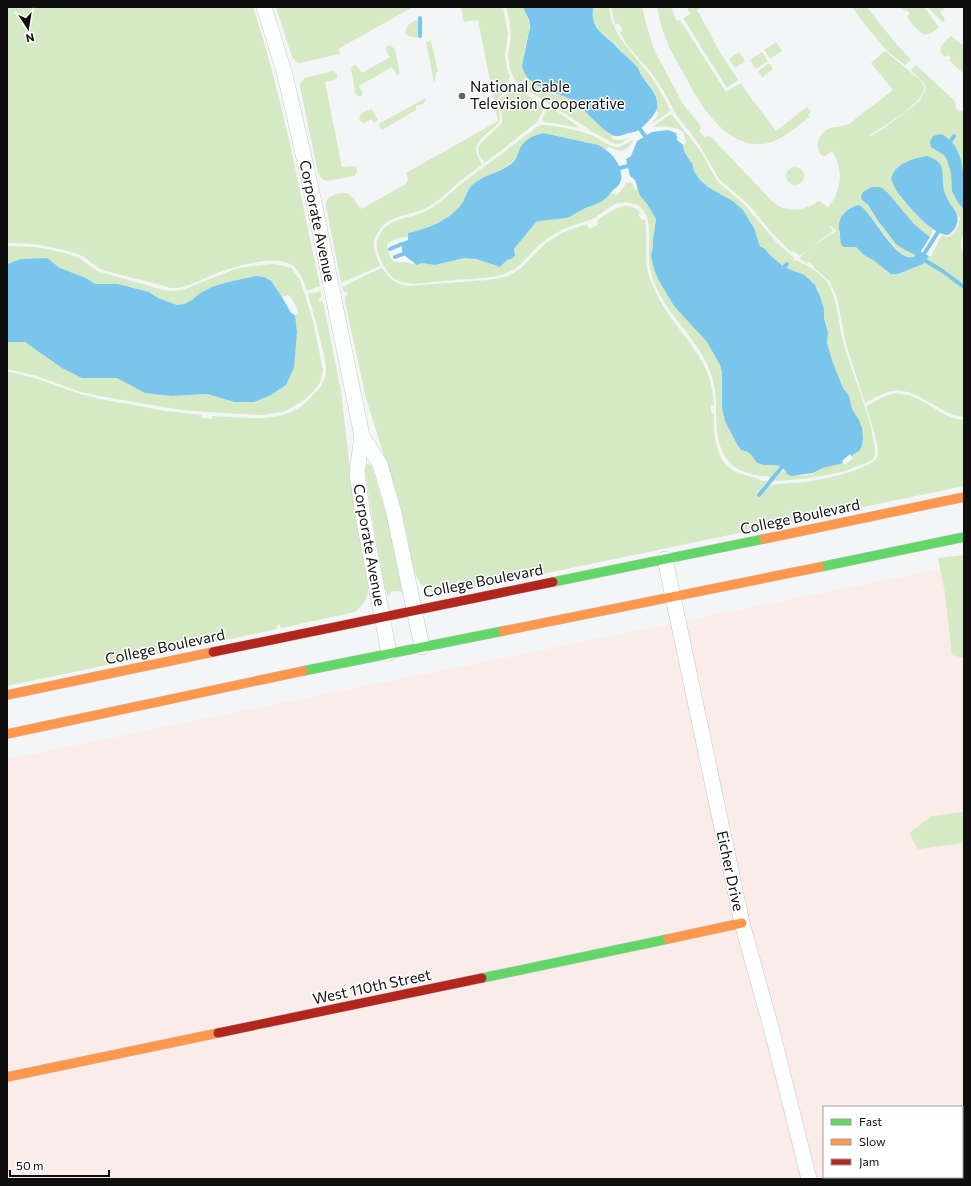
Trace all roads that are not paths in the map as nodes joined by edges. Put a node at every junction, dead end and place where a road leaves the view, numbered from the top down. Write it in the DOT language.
graph roads {
  1 [pos="264,7"];
  2 [pos="362,436"];
  3 [pos="964,496"];
  4 [pos="964,537"];
  5 [pos="665,560"];
  6 [pos="673,598"];
  7 [pos="413,610"];
  8 [pos="382,616"];
  9 [pos="422,646"];
  10 [pos="389,653"];
  11 [pos="7,695"];
  12 [pos="7,734"];
  13 [pos="742,923"];
  14 [pos="7,1077"];
  15 [pos="809,1179"];
  1 -- 2 [label="street, Corporate Avenue"];
  2 -- 7 [label="street, Corporate Avenue"];
  2 -- 8 [label="street, Corporate Avenue"];
  3 -- 5 [label="main road, College Boulevard"];
  4 -- 6 [label="main road"];
  5 -- 6 [label="street, Eicher Drive"];
  5 -- 7 [label="main road, College Boulevard"];
  6 -- 9 [label="main road"];
  6 -- 13 [label="street, Eicher Drive"];
  7 -- 8 [label="main road, College Boulevard"];
  7 -- 9 [label="street, Corporate Avenue"];
  8 -- 10 [label="street, Corporate Avenue"];
  8 -- 11 [label="main road, College Boulevard"];
  9 -- 10 [label="main road"];
  10 -- 12 [label="main road"];
  13 -- 14 [label="main road, West 110th Street"];
  13 -- 15 [label="street, Eicher Drive"];
}
